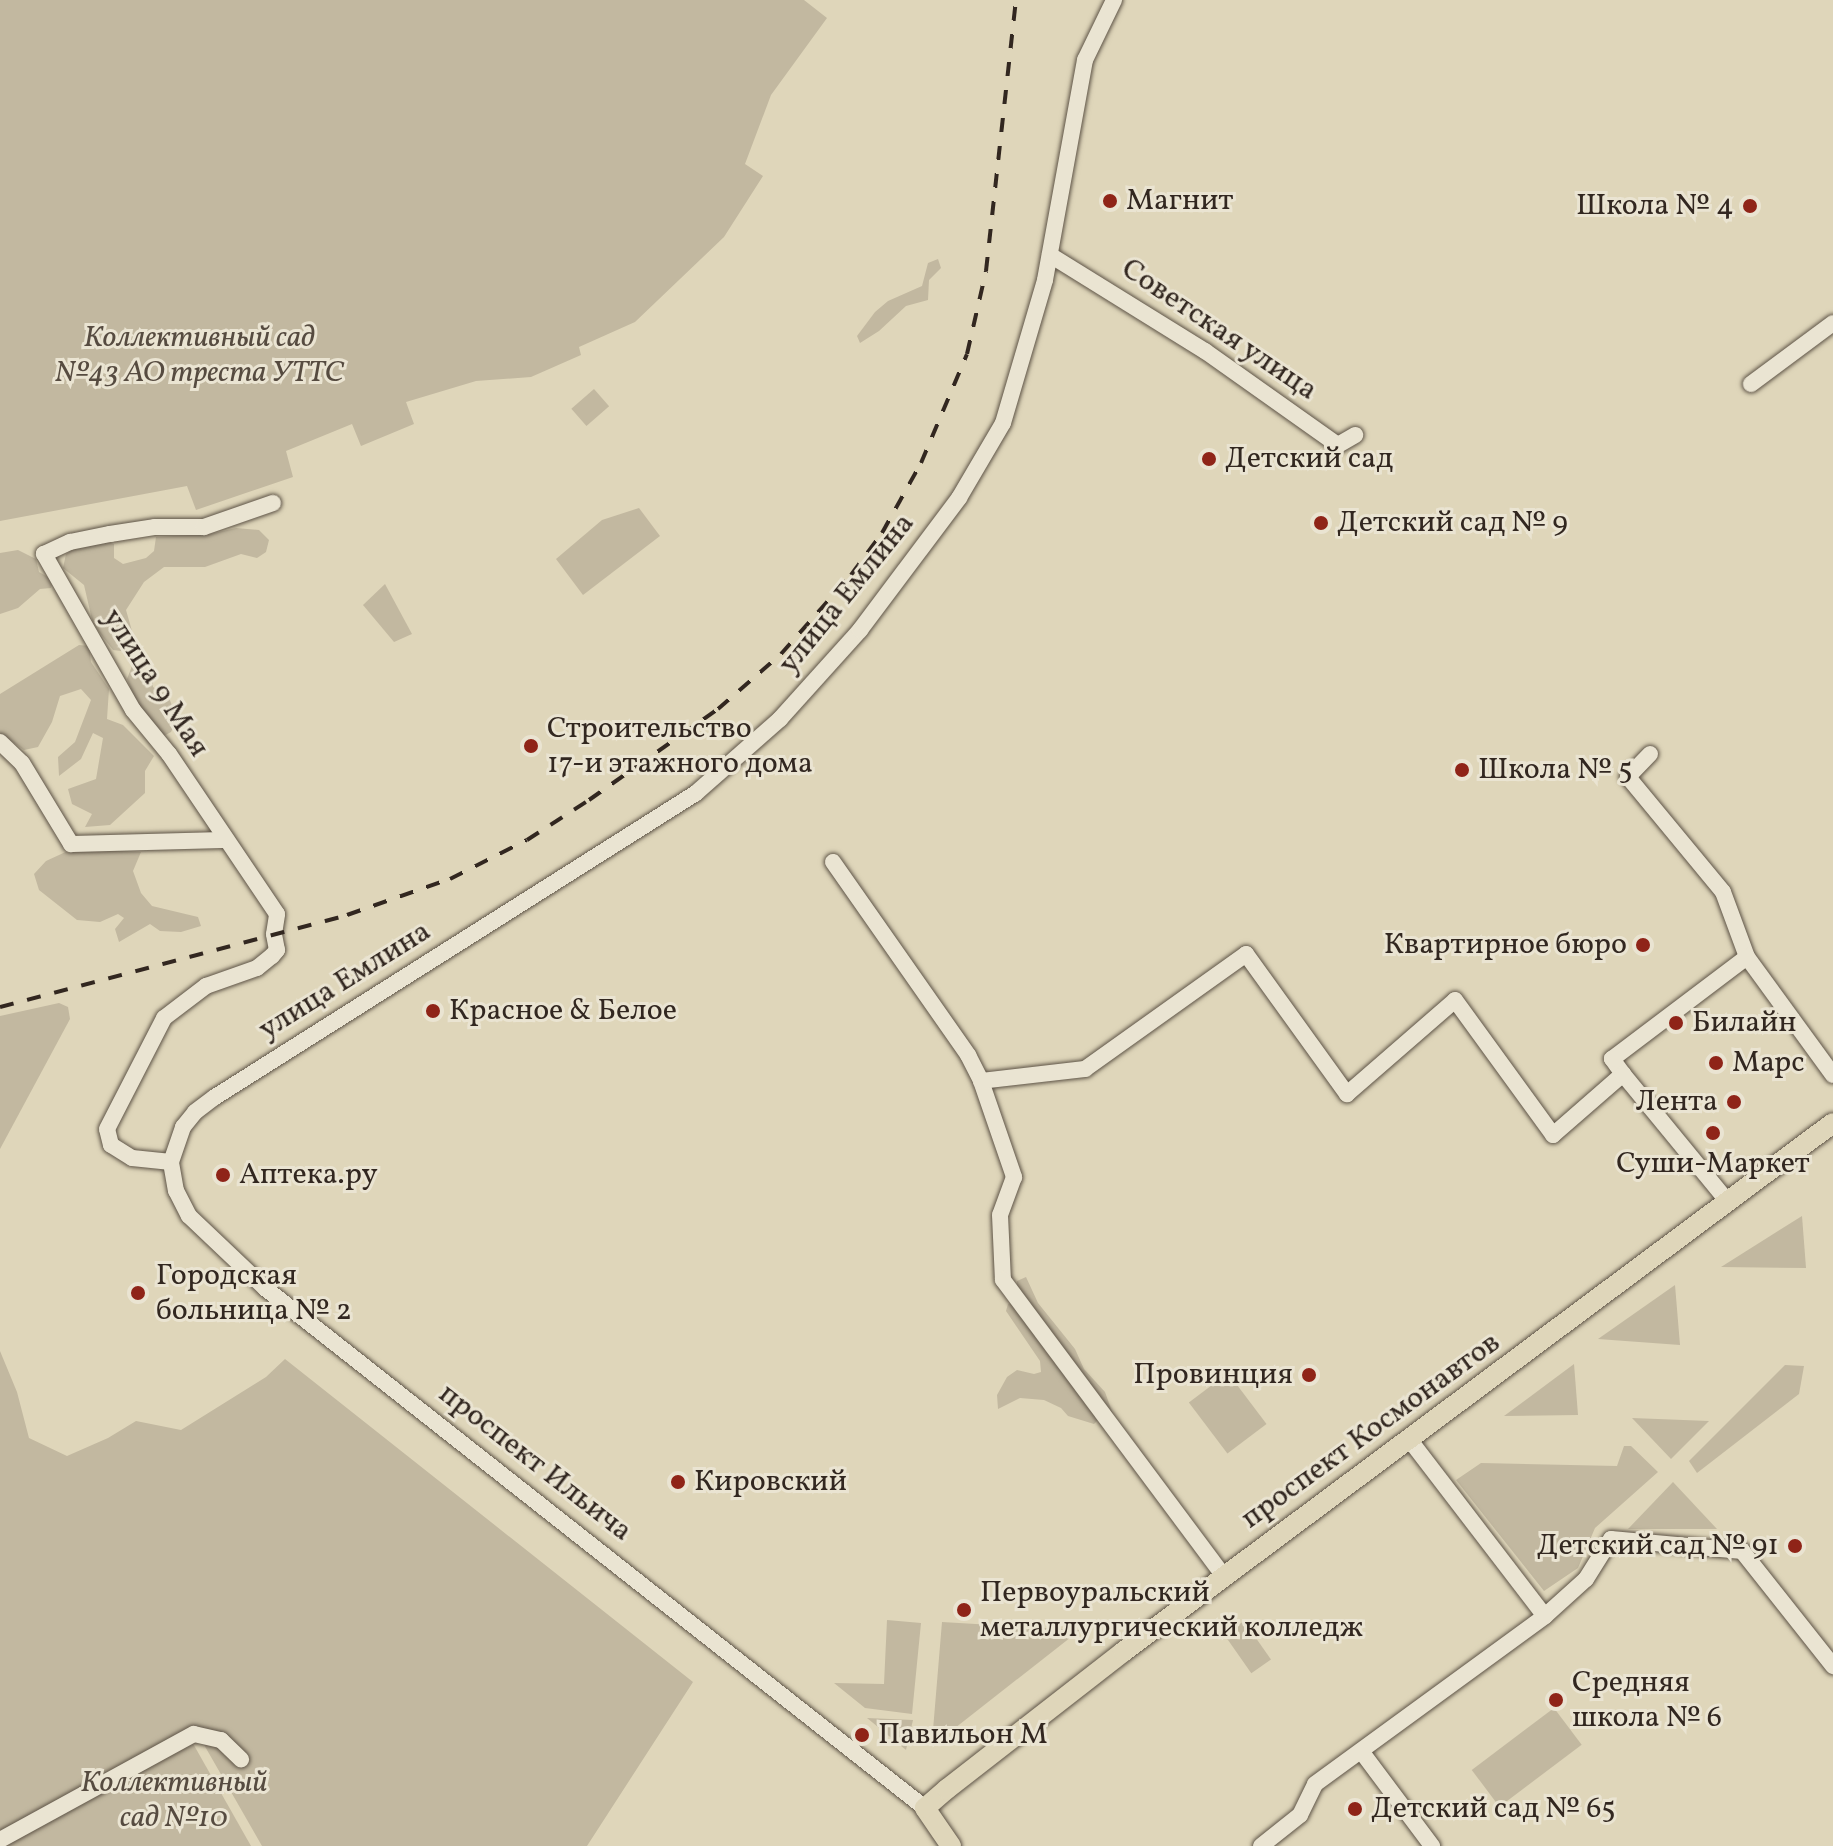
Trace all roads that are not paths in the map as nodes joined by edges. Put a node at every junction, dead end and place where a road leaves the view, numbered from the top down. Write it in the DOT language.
graph roads {
  1 [pos="1114,0"];
  2 [pos="1050,255"];
  3 [pos="1833,323"];
  4 [pos="1751,384"];
  5 [pos="1355,435"];
  6 [pos="273,503"];
  7 [pos="0,742"];
  8 [pos="1650,754"];
  9 [pos="224,840"];
  10 [pos="833,862"];
  11 [pos="1747,957"];
  12 [pos="1623,1074"];
  13 [pos="1833,1075"];
  14 [pos="981,1081"];
  15 [pos="1833,1123"];
  16 [pos="171,1162"];
  17 [pos="1728,1202"];
  18 [pos="1409,1439"];
  19 [pos="1224,1577"];
  20 [pos="1545,1616"];
  21 [pos="1833,1666"];
  22 [pos="1361,1751"];
  23 [pos="241,1759"];
  24 [pos="925,1808"];
  25 [pos="0,1840"];
  26 [pos="951,1846"];
  27 [pos="1261,1846"];
  28 [pos="1432,1846"];
  1 -- 2 [label="street, улица Емлина"];
  2 -- 5 [label="street, Советская улица"];
  2 -- 16 [label="street, улица Емлина"];
  3 -- 4 [label="street"];
  6 -- 9 [label="street, улица 9 Мая"];
  7 -- 9 [label="street"];
  8 -- 11 [label="street"];
  9 -- 16 [label="street, улица 9 Мая"];
  10 -- 14 [label="street"];
  11 -- 12 [label="street"];
  11 -- 13 [label="street"];
  12 -- 14 [label="street"];
  12 -- 17 [label="street"];
  14 -- 19 [label="street"];
  15 -- 17 [label="main road, проспект Космонавтов"];
  16 -- 24 [label="street, проспект Ильича"];
  17 -- 18 [label="main road, проспект Космонавтов"];
  18 -- 19 [label="main road, проспект Космонавтов"];
  18 -- 20 [label="street"];
  19 -- 24 [label="main road, проспект Космонавтов"];
  20 -- 21 [label="street"];
  20 -- 22 [label="street"];
  22 -- 27 [label="street"];
  22 -- 28 [label="street"];
  23 -- 25 [label="street"];
  24 -- 26 [label="main road, проспект Ильича"];
}
